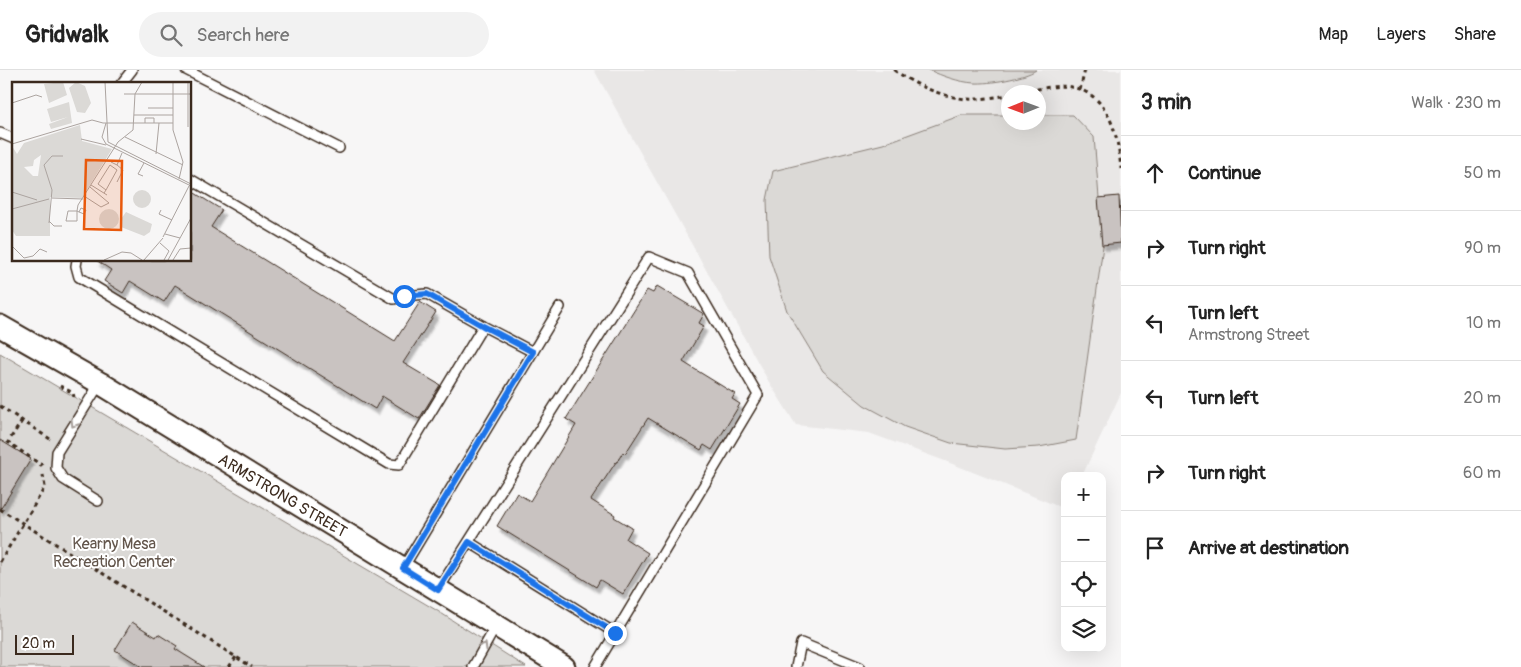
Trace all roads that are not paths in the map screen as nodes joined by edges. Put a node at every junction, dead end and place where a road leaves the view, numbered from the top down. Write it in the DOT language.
graph roads {
  1 [pos="132,70"];
  2 [pos="186,70"];
  3 [pos="123,82"];
  4 [pos="0,133"];
  5 [pos="12,138"];
  6 [pos="339,148"];
  7 [pos="191,180"];
  8 [pos="78,261"];
  9 [pos="560,307"];
  10 [pos="0,326"];
  11 [pos="483,326"];
  12 [pos="533,352"];
  13 [pos="100,383"];
  14 [pos="98,501"];
  15 [pos="469,542"];
  16 [pos="403,568"];
  17 [pos="438,590"];
  18 [pos="496,626"];
  19 [pos="615,633"];
  20 [pos="473,667"];
  21 [pos="564,667"];
  22 [pos="594,667"];
  23 [pos="796,667"];
  24 [pos="860,667"];
  1 -- 3 [label="lane"];
  2 -- 6 [label="lane"];
  4 -- 5 [label="lane"];
  7 -- 11 [label="lane"];
  8 -- 11 [label="lane"];
  9 -- 12 [label="lane"];
  10 -- 13 [label="street, ARMSTRONG STREET"];
  11 -- 12 [label="lane"];
  12 -- 16 [label="lane"];
  13 -- 14 [label="lane, one-way"];
  13 -- 16 [label="street, ARMSTRONG STREET"];
  15 -- 17 [label="lane"];
  15 -- 19 [label="lane"];
  15 -- 19 [label="lane"];
  16 -- 17 [label="street, ARMSTRONG STREET"];
  17 -- 18 [label="street, ARMSTRONG STREET"];
  20 -- 18 [label="lane, one-way"];
  18 -- 21 [label="street, ARMSTRONG STREET"];
  19 -- 22 [label="lane"];
  23 -- 24 [label="lane"];
}
